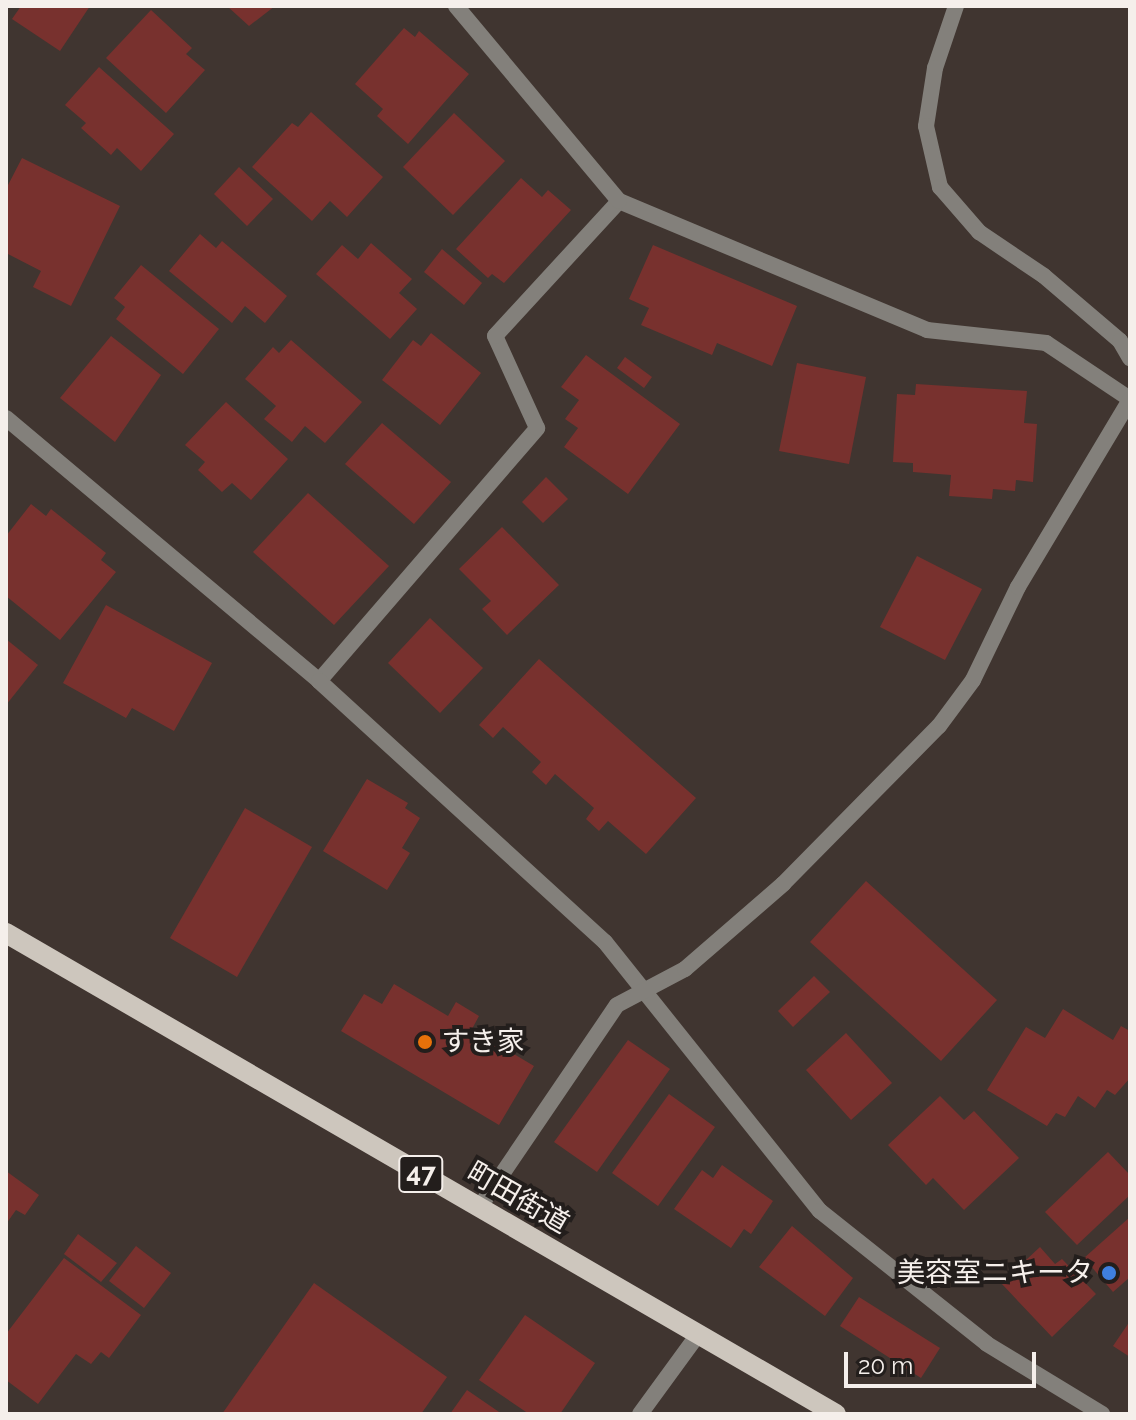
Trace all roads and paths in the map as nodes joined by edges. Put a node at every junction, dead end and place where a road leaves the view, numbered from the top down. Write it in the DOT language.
graph roads {
  1 [pos="456,6"];
  2 [pos="956,6"];
  3 [pos="619,201"];
  4 [pos="1130,358"];
  5 [pos="1130,400"];
  6 [pos="6,418"];
  7 [pos="319,681"];
  8 [pos="6,933"];
  9 [pos="646,992"];
  10 [pos="479,1208"];
  11 [pos="699,1333"];
  12 [pos="640,1414"];
  13 [pos="836,1414"];
  14 [pos="1102,1414"];
  1 -- 3 [label="street"];
  2 -- 4 [label="street"];
  3 -- 5 [label="street"];
  3 -- 7 [label="street"];
  5 -- 9 [label="street"];
  6 -- 7 [label="street"];
  7 -- 9 [label="street"];
  8 -- 10 [label="main road, 町田街道 / 47"];
  9 -- 10 [label="street"];
  9 -- 14 [label="street"];
  10 -- 11 [label="main road, 町田街道 / 47"];
  11 -- 12 [label="street"];
  11 -- 13 [label="main road, 町田街道 / 47"];
}
